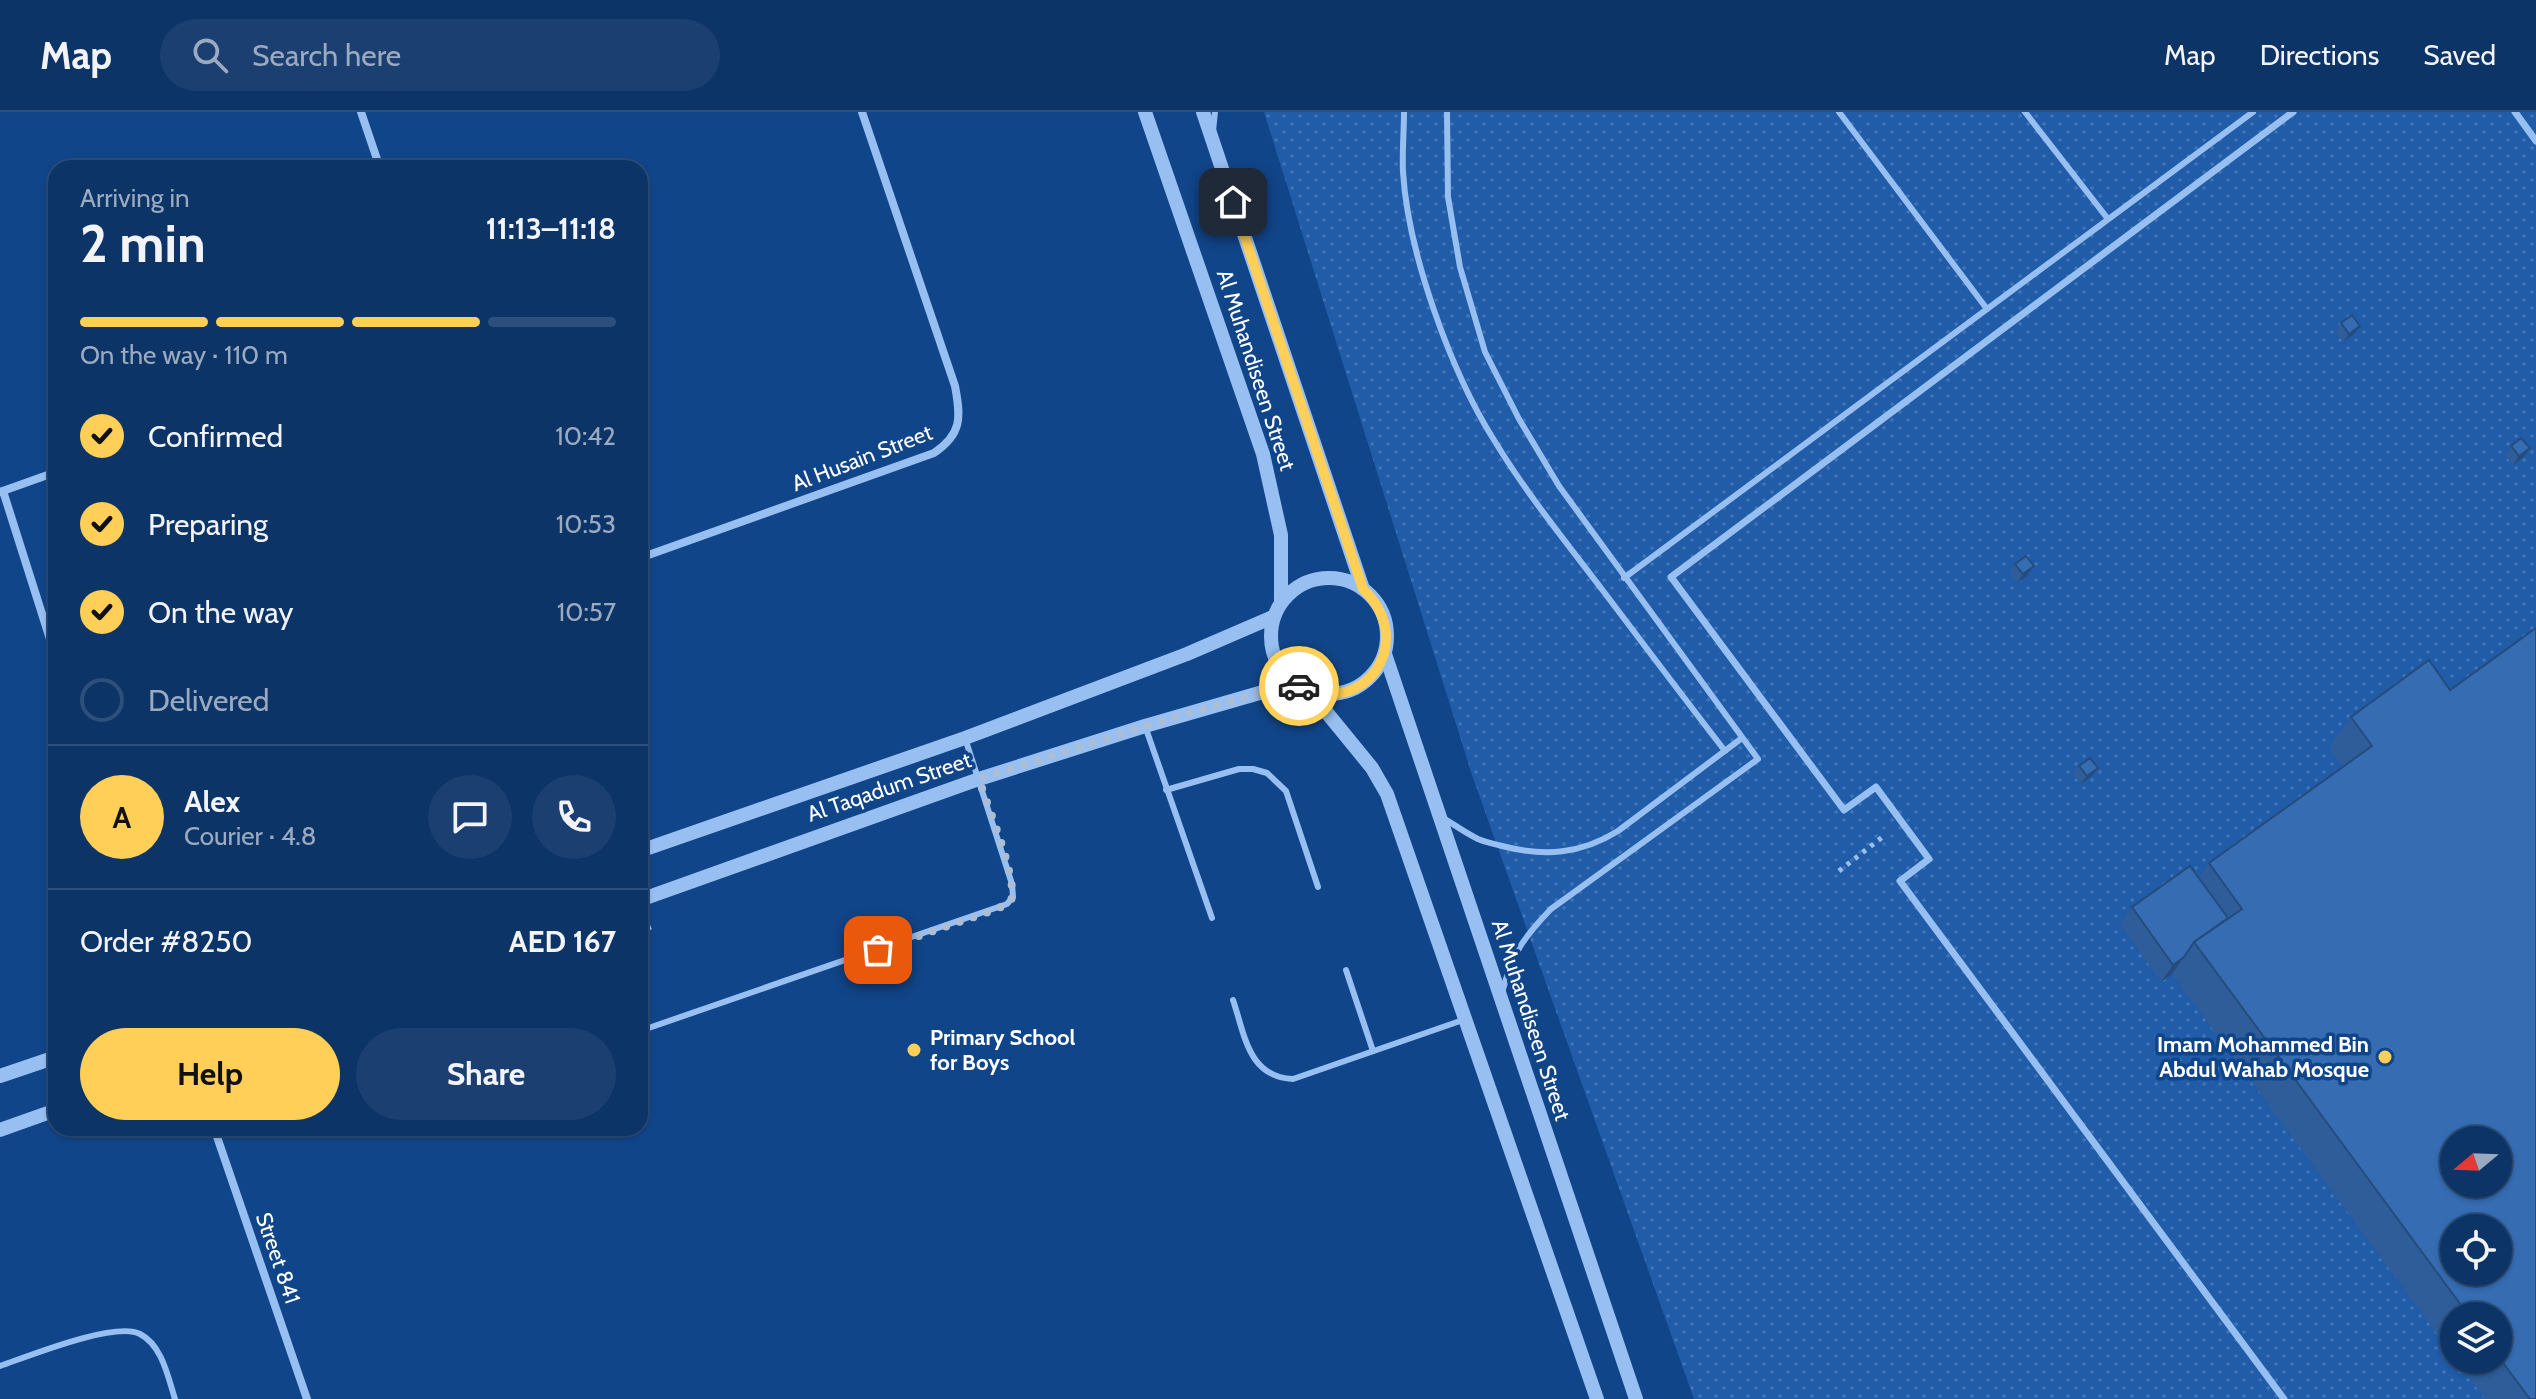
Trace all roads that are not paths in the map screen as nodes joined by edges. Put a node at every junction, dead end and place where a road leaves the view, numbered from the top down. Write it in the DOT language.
graph roads {
  1 [pos="361,112"];
  2 [pos="862,112"];
  3 [pos="1145,112"];
  4 [pos="1203,112"];
  5 [pos="1215,112"];
  6 [pos="1404,112"];
  7 [pos="1447,112"];
  8 [pos="1839,112"];
  9 [pos="2025,112"];
  10 [pos="2253,112"];
  11 [pos="2293,112"];
  12 [pos="2515,112"];
  13 [pos="2536,141"];
  14 [pos="1213,142"];
  15 [pos="377,160"];
  16 [pos="2108,219"];
  17 [pos="1987,309"];
  18 [pos="48,475"];
  19 [pos="1,491"];
  20 [pos="648,555"];
  21 [pos="1624,578"];
  22 [pos="1363,589"];
  23 [pos="1281,601"];
  24 [pos="1273,617"];
  25 [pos="48,634"];
  26 [pos="1385,654"];
  27 [pos="1294,683"];
  28 [pos="1310,692"];
  29 [pos="1145,726"];
  30 [pos="965,738"];
  31 [pos="1742,738"];
  32 [pos="1725,751"];
  33 [pos="979,779"];
  34 [pos="1166,790"];
  35 [pos="1441,817"];
  36 [pos="648,848"];
  37 [pos="1318,887"];
  38 [pos="648,897"];
  39 [pos="1212,918"];
  40 [pos="1346,970"];
  41 [pos="1233,1000"];
  42 [pos="1500,1000"];
  43 [pos="1466,1019"];
  44 [pos="648,1028"];
  45 [pos="1373,1051"];
  46 [pos="48,1060"];
  47 [pos="0,1076"];
  48 [pos="48,1113"];
  49 [pos="0,1130"];
  50 [pos="217,1136"];
  51 [pos="0,1366"];
  52 [pos="175,1399"];
  53 [pos="307,1399"];
  54 [pos="1597,1399"];
  55 [pos="1636,1399"];
  56 [pos="2284,1399"];
  1 -- 15 [label="street"];
  2 -- 20 [label="street, Al Husain Street"];
  3 -- 23 [label="street, Al Muhandiseen Street"];
  4 -- 14 [label="street, Al Muhandiseen Street"];
  5 -- 14 [label="lane"];
  6 -- 32 [label="lane"];
  7 -- 21 [label="lane"];
  8 -- 17 [label="lane"];
  9 -- 16 [label="lane"];
  10 -- 16 [label="lane"];
  11 -- 56 [label="street"];
  12 -- 13 [label="street"];
  14 -- 22 [label="street, Al Muhandiseen Street"];
  16 -- 17 [label="lane"];
  17 -- 21 [label="lane"];
  18 -- 19 [label="street"];
  19 -- 25 [label="street"];
  21 -- 31 [label="lane"];
  22 -- 23 [label="street"];
  22 -- 26 [label="street"];
  23 -- 24 [label="street"];
  24 -- 27 [label="street"];
  24 -- 30 [label="street, Al Taqadum Street"];
  26 -- 28 [label="street"];
  26 -- 35 [label="street, Al Muhandiseen Street"];
  27 -- 28 [label="street"];
  27 -- 29 [label="street, Al Taqadum Street"];
  28 -- 43 [label="street"];
  29 -- 33 [label="street, Al Taqadum Street"];
  29 -- 34 [label="lane"];
  30 -- 33 [label="lane"];
  30 -- 36 [label="street, Al Taqadum Street"];
  31 -- 32 [label="lane"];
  31 -- 42 [label="lane"];
  32 -- 35 [label="lane"];
  33 -- 38 [label="street, Al Taqadum Street"];
  33 -- 44 [label="lane"];
  34 -- 37 [label="lane"];
  34 -- 39 [label="lane"];
  35 -- 42 [label="street, Al Muhandiseen Street"];
  40 -- 45 [label="lane"];
  41 -- 45 [label="lane"];
  42 -- 55 [label="street, Al Muhandiseen Street"];
  43 -- 45 [label="lane"];
  43 -- 54 [label="street"];
  46 -- 47 [label="street"];
  48 -- 49 [label="street"];
  50 -- 53 [label="street, Street 841"];
  51 -- 52 [label="lane"];
}
